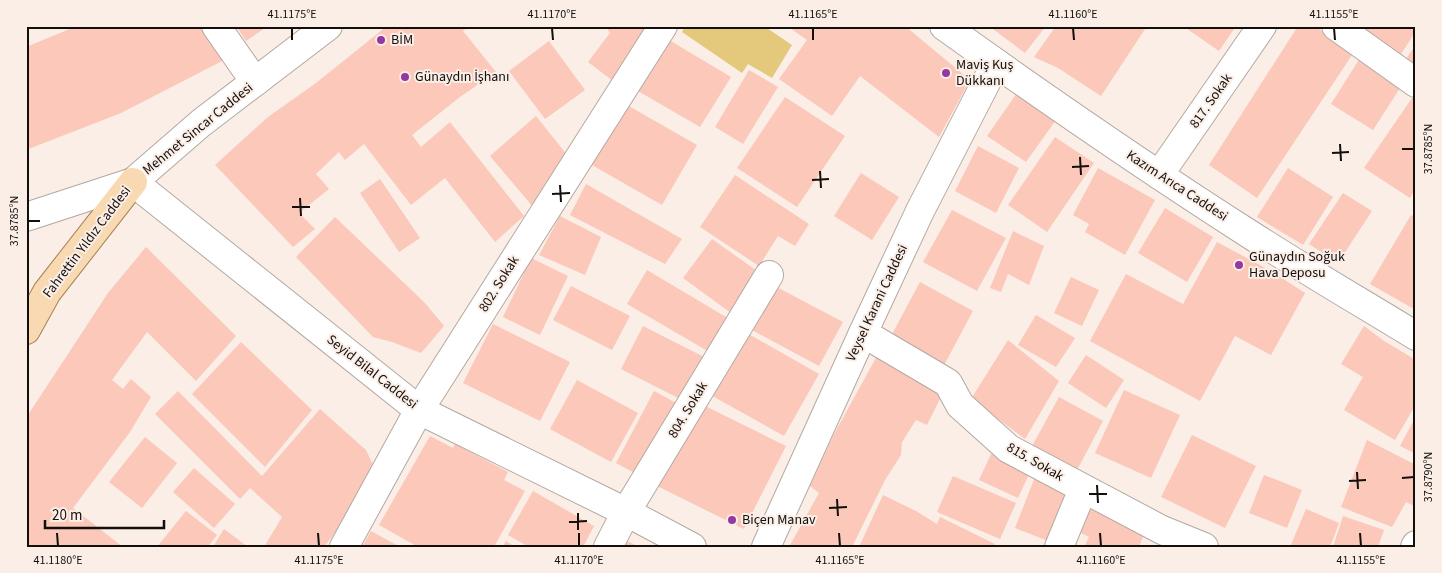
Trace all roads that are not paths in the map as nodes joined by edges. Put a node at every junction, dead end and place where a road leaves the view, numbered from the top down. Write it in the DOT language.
graph roads {
  1 [pos="216,26"];
  2 [pos="328,26"];
  3 [pos="663,26"];
  4 [pos="944,26"];
  5 [pos="1262,26"];
  6 [pos="1336,26"];
  7 [pos="996,63"];
  8 [pos="255,82"];
  9 [pos="1416,83"];
  10 [pos="1159,175"];
  11 [pos="133,182"];
  12 [pos="26,217"];
  13 [pos="770,275"];
  14 [pos="26,330"];
  15 [pos="863,333"];
  16 [pos="1416,336"];
  17 [pos="419,410"];
  18 [pos="1084,489"];
  19 [pos="626,512"];
  20 [pos="344,547"];
  21 [pos="608,547"];
  22 [pos="692,547"];
  23 [pos="766,547"];
  24 [pos="1058,547"];
  25 [pos="1204,547"];
  1 -- 8 [label="street"];
  2 -- 8 [label="street, Mehmet Sincar Caddesi"];
  3 -- 17 [label="street, 802. Sokak"];
  4 -- 7 [label="street, Kazım Arıca Caddesi"];
  5 -- 10 [label="street, 817. Sokak"];
  6 -- 9 [label="street"];
  7 -- 10 [label="street, Kazım Arıca Caddesi"];
  7 -- 15 [label="street, Veysel Karani Caddesi"];
  8 -- 11 [label="street, Mehmet Sincar Caddesi"];
  10 -- 16 [label="street, Kazım Arıca Caddesi"];
  11 -- 12 [label="street, Mehmet Sincar Caddesi"];
  11 -- 14 [label="main road, Fahrettin Yıldız Caddesi"];
  11 -- 17 [label="street, Seyid Bilal Caddesi"];
  13 -- 19 [label="street, 804. Sokak"];
  15 -- 18 [label="street, 815. Sokak"];
  15 -- 23 [label="street, Veysel Karani Caddesi"];
  17 -- 19 [label="street, Seyid Bilal Caddesi"];
  17 -- 20 [label="street, 802. Sokak"];
  18 -- 24 [label="street"];
  18 -- 25 [label="street, 815. Sokak"];
  19 -- 21 [label="street, 804. Sokak"];
  19 -- 22 [label="street, Seyid Bilal Caddesi"];
}
